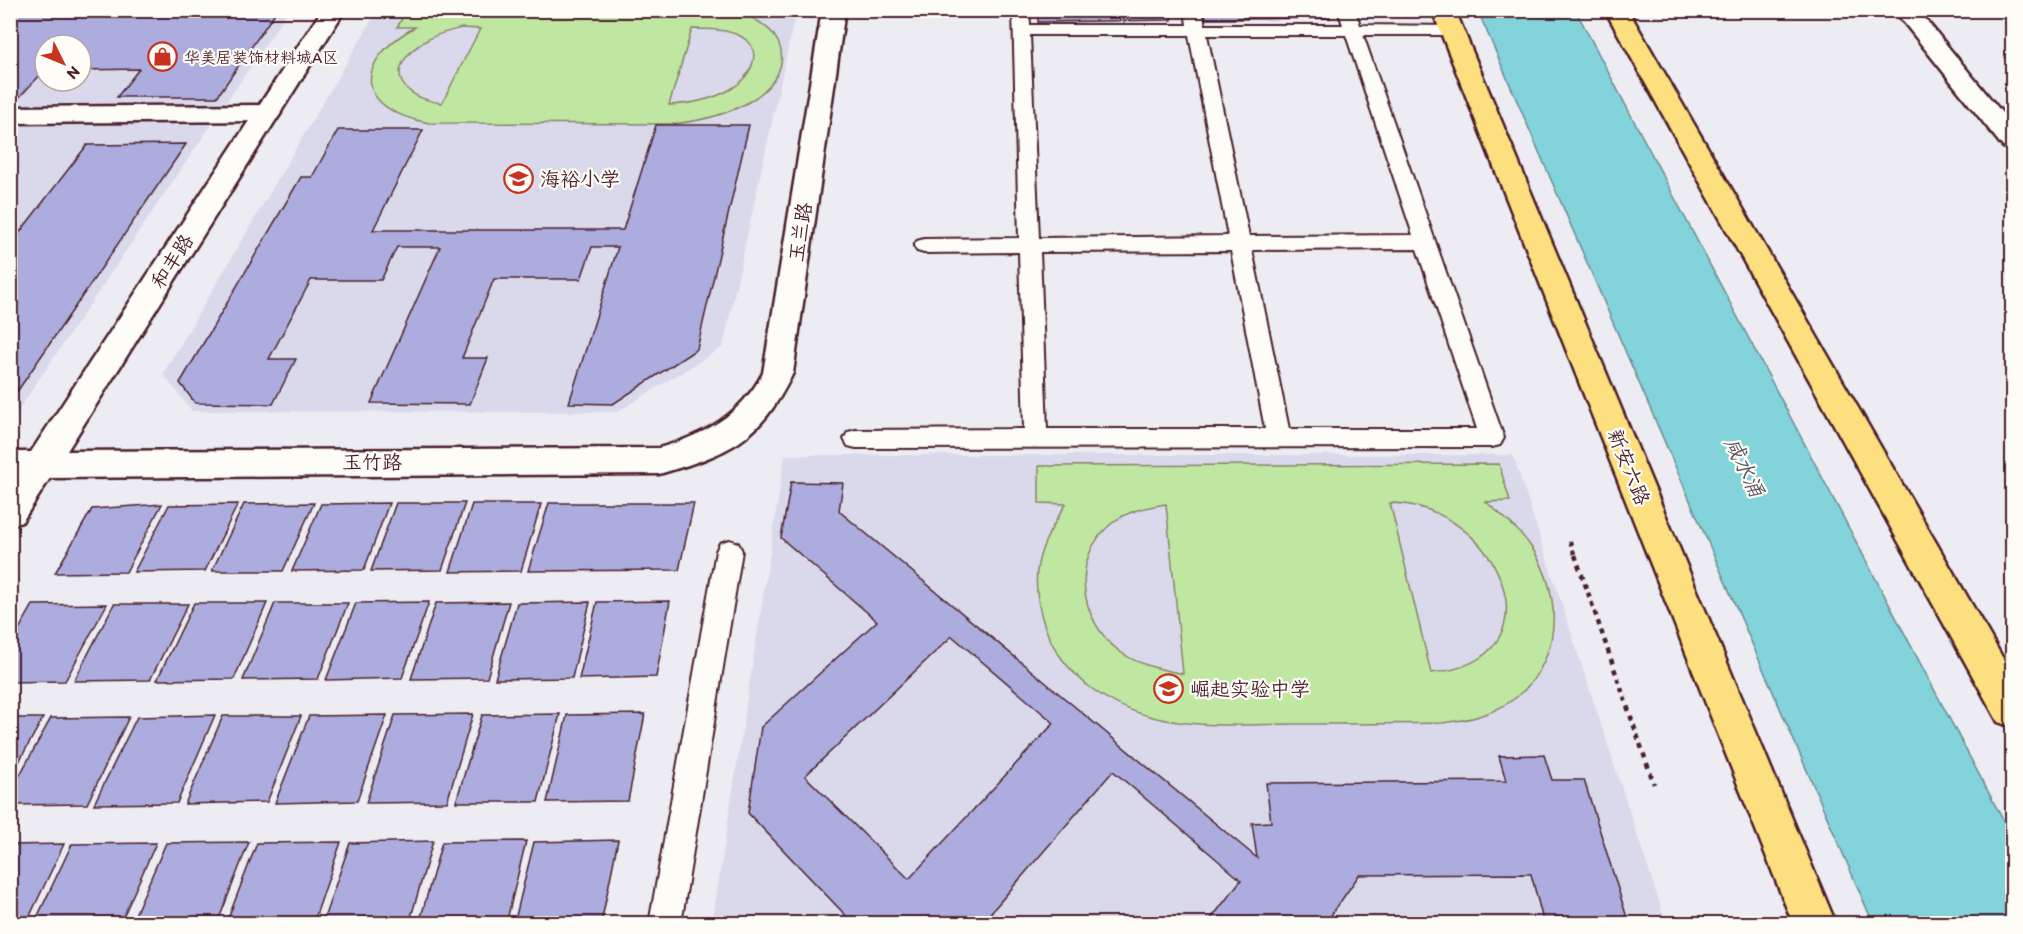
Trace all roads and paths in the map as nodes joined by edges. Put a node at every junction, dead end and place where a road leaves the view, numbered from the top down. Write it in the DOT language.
graph roads {
  1 [pos="334,10"];
  2 [pos="834,10"];
  3 [pos="1346,10"];
  4 [pos="1616,10"];
  5 [pos="1905,10"];
  6 [pos="1022,20"];
  7 [pos="1195,20"];
  8 [pos="1447,20"];
  9 [pos="1353,30"];
  10 [pos="268,113"];
  11 [pos="10,115"];
  12 [pos="2013,141"];
  13 [pos="1425,242"];
  14 [pos="1240,243"];
  15 [pos="1029,245"];
  16 [pos="924,246"];
  17 [pos="729,436"];
  18 [pos="856,439"];
  19 [pos="1036,439"];
  20 [pos="1279,439"];
  21 [pos="26,464"];
  22 [pos="10,512"];
  23 [pos="1570,541"];
  24 [pos="729,551"];
  25 [pos="2013,709"];
  26 [pos="1654,784"];
  27 [pos="665,924"];
  28 [pos="1815,924"];
  1 -- 10 [label="street, 和丰路"];
  2 -- 17 [label="street, 玉兰路"];
  3 -- 9 [label="lane"];
  4 -- 25 [label="main road"];
  5 -- 12 [label="street"];
  6 -- 7 [label="lane"];
  6 -- 15 [label="lane"];
  7 -- 9 [label="lane"];
  7 -- 14 [label="lane"];
  8 -- 9 [label="lane"];
  8 -- 28 [label="main road, 新安六路"];
  9 -- 13 [label="lane"];
  10 -- 11 [label="street"];
  10 -- 21 [label="street, 和丰路"];
  13 -- 14 [label="lane"];
  13 -- 20 [label="lane"];
  14 -- 15 [label="lane"];
  14 -- 20 [label="lane"];
  15 -- 16 [label="lane"];
  15 -- 19 [label="lane"];
  17 -- 21 [label="street, 玉竹路"];
  18 -- 19 [label="lane"];
  19 -- 20 [label="lane"];
  21 -- 22 [label="street, 和丰路"];
  23 -- 26 [label="path"];
  24 -- 27 [label="lane"];
}
